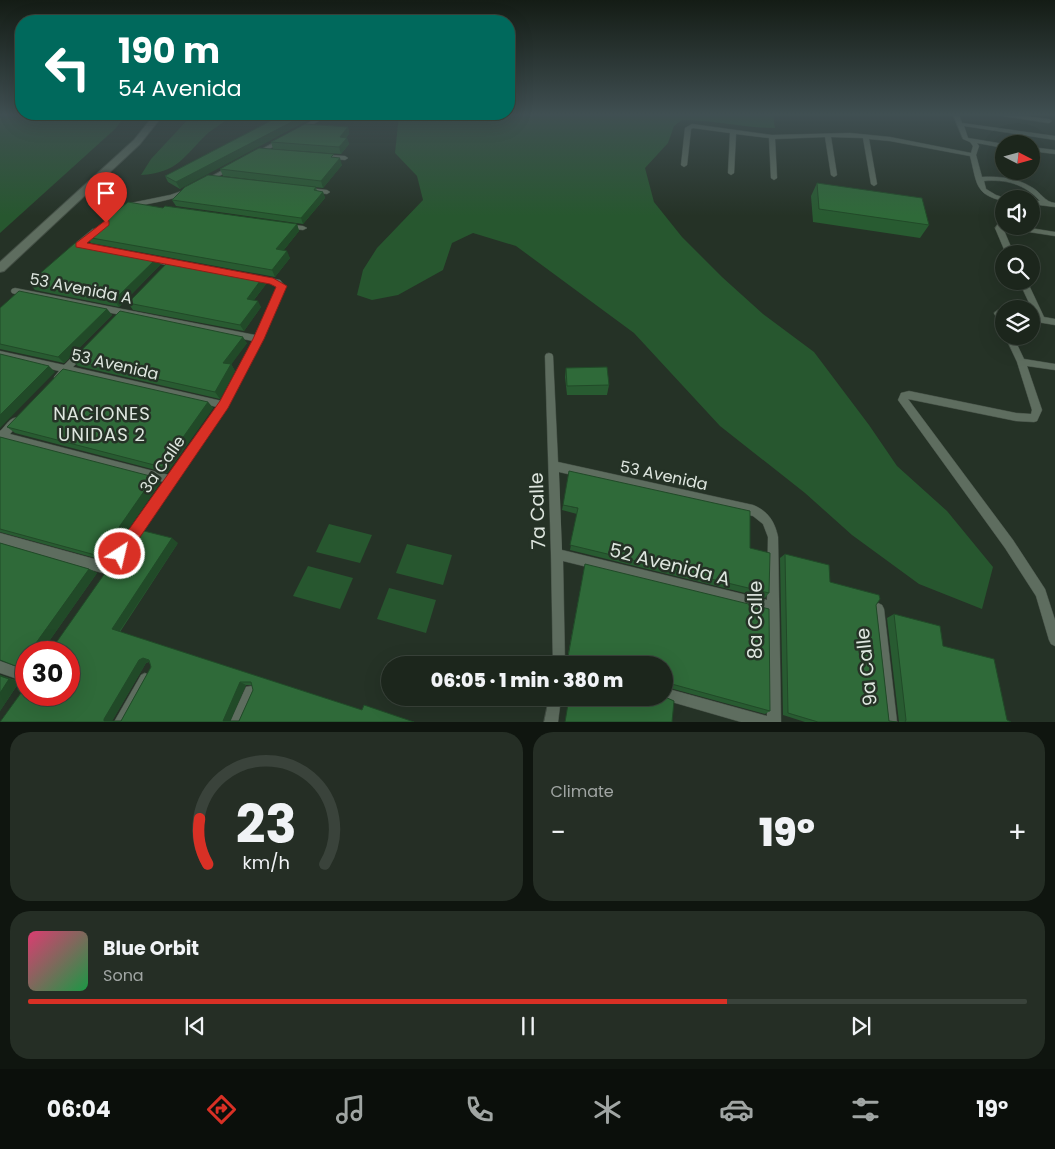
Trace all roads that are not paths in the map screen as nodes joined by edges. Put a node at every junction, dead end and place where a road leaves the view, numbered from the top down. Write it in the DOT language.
graph roads {
  1 [pos="130,149"];
  2 [pos="265,149"];
  3 [pos="686,149"];
  4 [pos="732,149"];
  5 [pos="773,149"];
  6 [pos="830,149"];
  7 [pos="868,149"];
  8 [pos="942,149"];
  9 [pos="975,149"];
  10 [pos="1040,150"];
  11 [pos="261,151"];
  12 [pos="1055,152"];
  13 [pos="280,153"];
  14 [pos="973,155"];
  15 [pos="253,156"];
  16 [pos="317,156"];
  17 [pos="345,158"];
  18 [pos="236,165"];
  19 [pos="684,165"];
  20 [pos="731,173"];
  21 [pos="834,175"];
  22 [pos="211,178"];
  23 [pos="774,178"];
  24 [pos="220,179"];
  25 [pos="980,180"];
  26 [pos="874,184"];
  27 [pos="197,186"];
  28 [pos="298,188"];
  29 [pos="190,190"];
  30 [pos="326,192"];
  31 [pos="995,196"];
  32 [pos="1040,203"];
  33 [pos="132,204"];
  34 [pos="1046,204"];
  35 [pos="1055,205"];
  36 [pos="161,208"];
  37 [pos="119,212"];
  38 [pos="275,224"];
  39 [pos="99,228"];
  40 [pos="303,228"];
  41 [pos="1055,234"];
  42 [pos="1006,245"];
  43 [pos="88,247"];
  44 [pos="143,258"];
  45 [pos="170,263"];
  46 [pos="188,266"];
  47 [pos="0,268"];
  48 [pos="163,270"];
  49 [pos="245,276"];
  50 [pos="281,284"];
  51 [pos="1027,290"];
  52 [pos="15,291"];
  53 [pos="129,304"];
  54 [pos="122,311"];
  55 [pos="116,318"];
  56 [pos="1041,320"];
  57 [pos="1055,322"];
  58 [pos="258,339"];
  59 [pos="1013,345"];
  60 [pos="88,347"];
  61 [pos="0,354"];
  62 [pos="549,356"];
  63 [pos="1021,362"];
  64 [pos="1055,367"];
  65 [pos="67,368"];
  66 [pos="54,382"];
  67 [pos="224,405"];
  68 [pos="22,415"];
  69 [pos="1,436"];
  70 [pos="554,466"];
  71 [pos="172,480"];
  72 [pos="766,519"];
  73 [pos="0,538"];
  74 [pos="126,545"];
  75 [pos="557,554"];
  76 [pos="109,569"];
  77 [pos="774,607"];
  78 [pos="878,609"];
  79 [pos="1055,640"];
  80 [pos="560,656"];
  81 [pos="0,667"];
  82 [pos="151,669"];
  83 [pos="15,672"];
  84 [pos="251,692"];
  85 [pos="673,696"];
  86 [pos="554,706"];
  87 [pos="120,722"];
  88 [pos="236,722"];
  89 [pos="551,722"];
  90 [pos="766,722"];
  91 [pos="774,722"];
  92 [pos="890,722"];
  1 -- 47 [label="main road"];
  2 -- 11 [label="street"];
  3 -- 19 [label="street"];
  4 -- 20 [label="street"];
  5 -- 23 [label="street"];
  6 -- 21 [label="street"];
  7 -- 26 [label="street"];
  8 -- 14 [label="street"];
  9 -- 14 [label="street"];
  10 -- 12 [label="street"];
  11 -- 13 [label="street"];
  11 -- 15 [label="street"];
  14 -- 25 [label="street"];
  16 -- 17 [label="street"];
  18 -- 22 [label="street"];
  22 -- 24 [label="street"];
  22 -- 27 [label="street"];
  25 -- 31 [label="street"];
  25 -- 34 [label="street"];
  28 -- 30 [label="street"];
  29 -- 33 [label="street"];
  32 -- 34 [label="street"];
  33 -- 36 [label="street"];
  33 -- 37 [label="street"];
  34 -- 35 [label="street"];
  38 -- 40 [label="street"];
  39 -- 43 [label="street"];
  41 -- 42 [label="street"];
  44 -- 45 [label="street"];
  45 -- 46 [label="street"];
  45 -- 48 [label="street"];
  49 -- 50 [label="street"];
  50 -- 58 [label="street, 3a Calle"];
  51 -- 56 [label="street"];
  52 -- 54 [label="street, 53 Avenida A"];
  53 -- 54 [label="street"];
  54 -- 55 [label="street"];
  54 -- 58 [label="street, 53 Avenida A"];
  56 -- 57 [label="street"];
  58 -- 67 [label="street, 3a Calle"];
  59 -- 63 [label="street"];
  60 -- 65 [label="street"];
  61 -- 65 [label="street, 53 Avenida"];
  62 -- 70 [label="street, 7a Calle"];
  63 -- 64 [label="street"];
  63 -- 79 [label="street"];
  65 -- 66 [label="street"];
  65 -- 67 [label="street, 53 Avenida"];
  67 -- 71 [label="street, 3a Calle"];
  68 -- 69 [label="street"];
  69 -- 71 [label="street"];
  70 -- 72 [label="street, 53 Avenida"];
  70 -- 75 [label="street, 7a Calle"];
  71 -- 74 [label="street, 3a Calle"];
  72 -- 77 [label="street, 8a Calle"];
  73 -- 76 [label="street"];
  75 -- 77 [label="street, 52 Avenida A"];
  75 -- 80 [label="street, 7a Calle"];
  77 -- 91 [label="street, 8a Calle"];
  78 -- 92 [label="street, 9a Calle"];
  81 -- 83 [label="street"];
  82 -- 87 [label="street"];
  84 -- 88 [label="street"];
  85 -- 90 [label="street"];
  86 -- 89 [label="street"];
}
